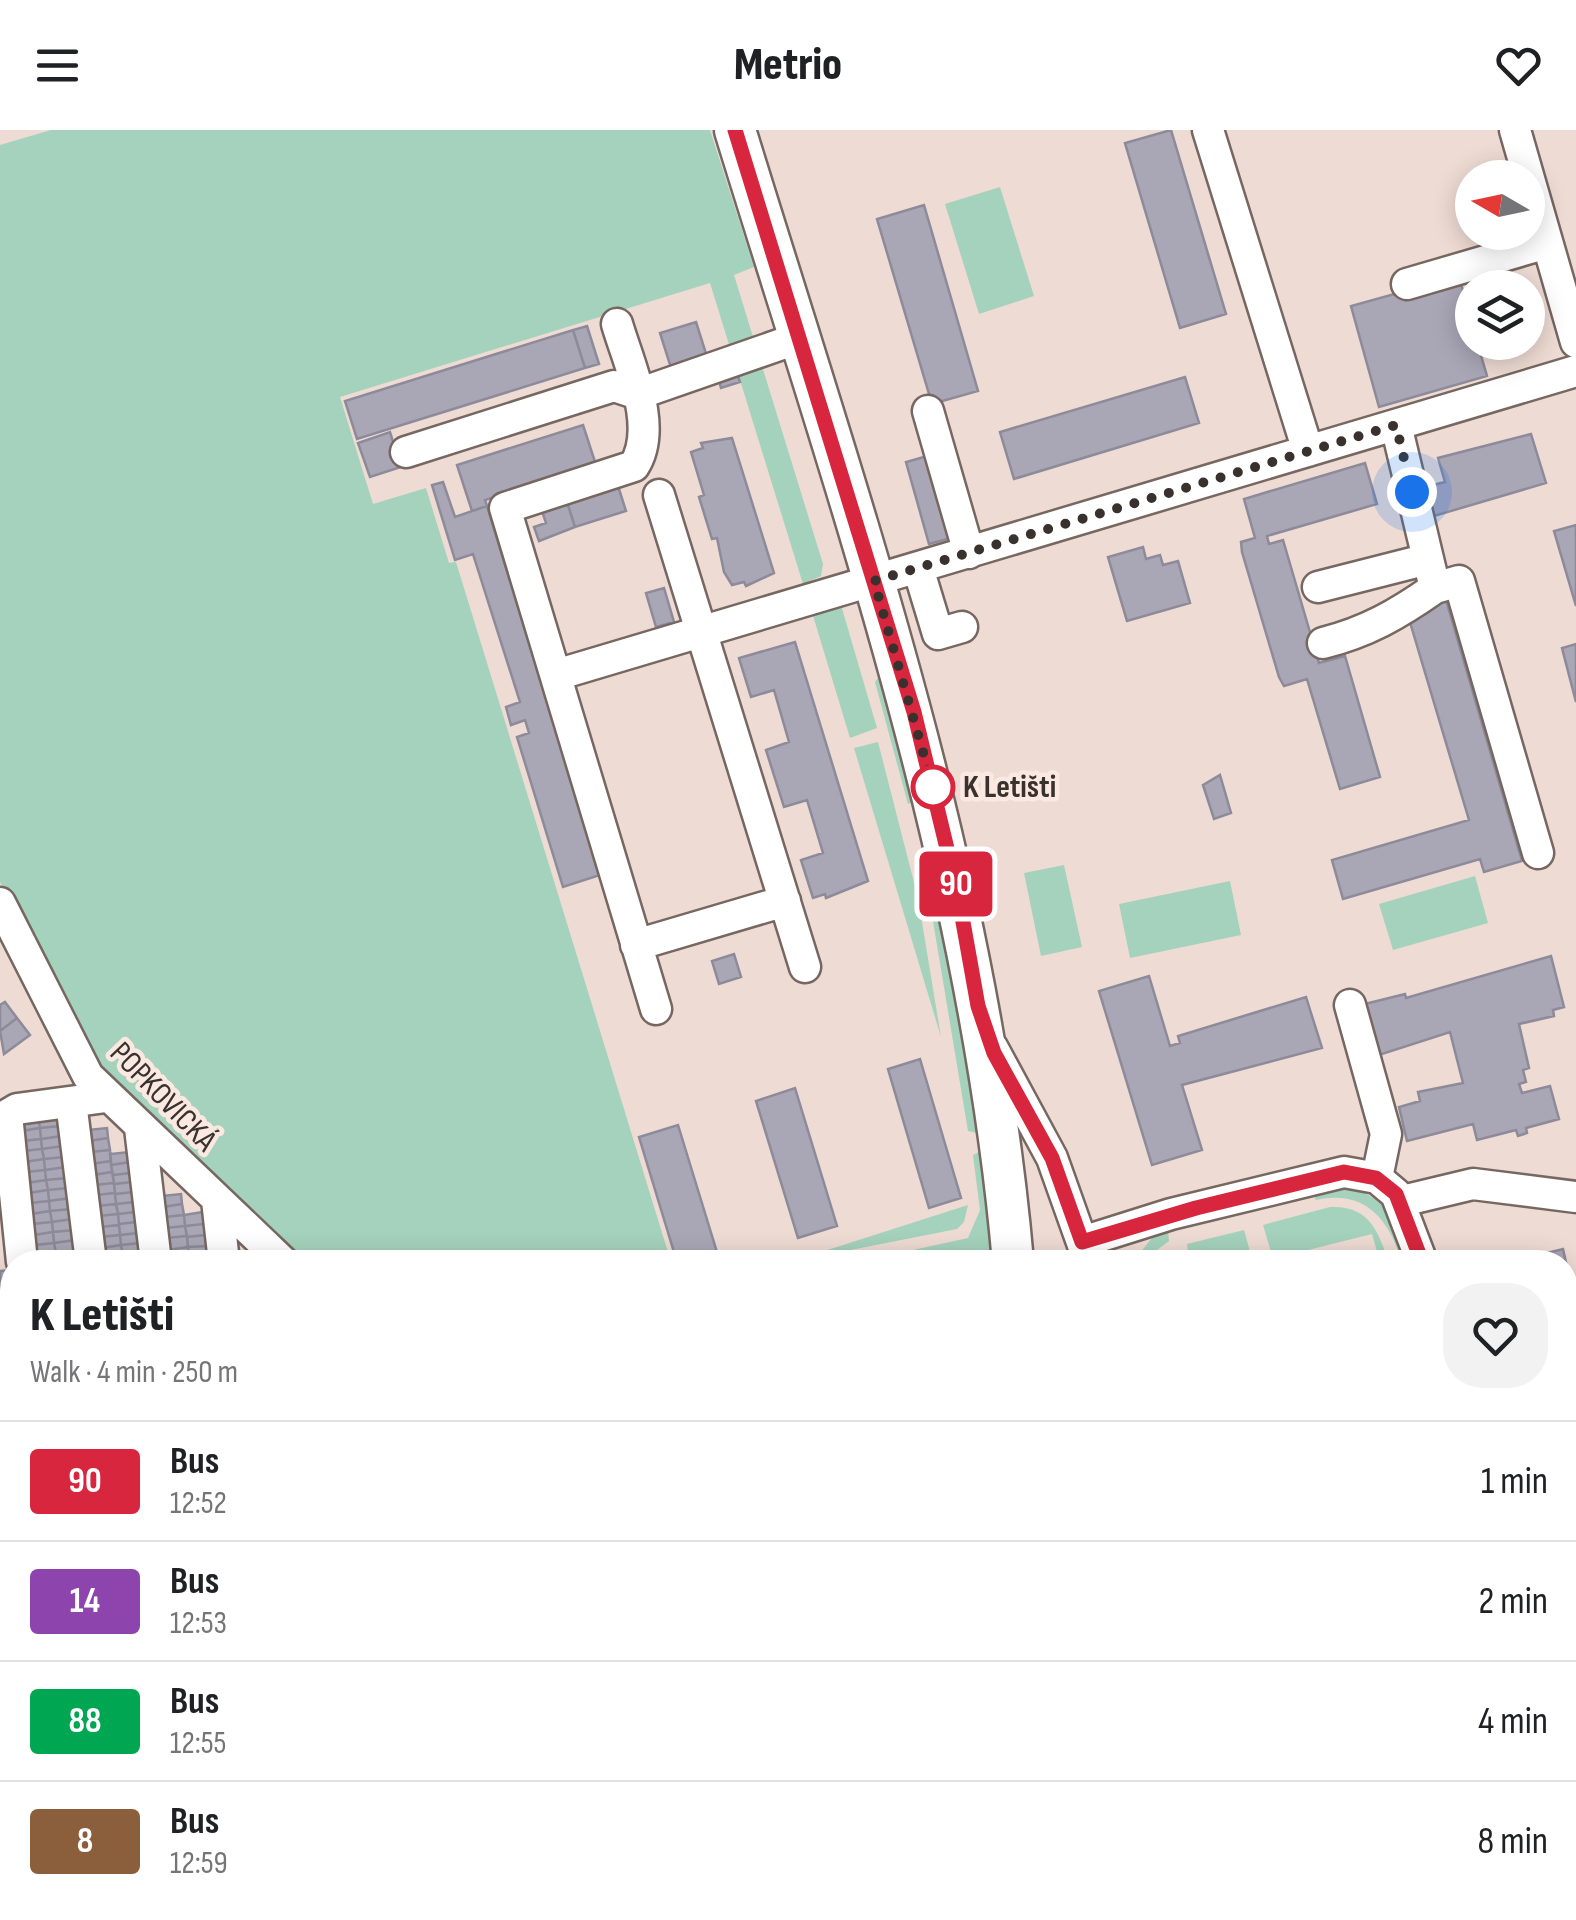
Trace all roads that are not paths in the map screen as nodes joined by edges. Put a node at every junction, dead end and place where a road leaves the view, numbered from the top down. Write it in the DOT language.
graph roads {
  1 [pos="735,130"];
  2 [pos="1208,130"];
  3 [pos="1514,130"];
  4 [pos="1547,243"];
  5 [pos="1407,284"];
  6 [pos="617,324"];
  7 [pos="799,338"];
  8 [pos="1576,342"];
  9 [pos="1576,371"];
  10 [pos="638,394"];
  11 [pos="928,411"];
  12 [pos="1396,425"];
  13 [pos="1308,451"];
  14 [pos="406,452"];
  15 [pos="659,495"];
  16 [pos="969,553"];
  17 [pos="918,568"];
  18 [pos="1431,574"];
  19 [pos="874,581"];
  20 [pos="1318,587"];
  21 [pos="962,627"];
  22 [pos="701,631"];
  23 [pos="1323,643"];
  24 [pos="556,675"];
  25 [pos="1538,853"];
  26 [pos="785,901"];
  27 [pos="0,902"];
  28 [pos="636,944"];
  29 [pos="805,967"];
  30 [pos="1350,1005"];
  31 [pos="978,1006"];
  32 [pos="656,1009"];
  33 [pos="106,1097"];
  34 [pos="71,1102"];
  35 [pos="140,1128"];
  36 [pos="1376,1178"];
  37 [pos="1576,1197"];
  38 [pos="217,1200"];
  39 [pos="1402,1201"];
  40 [pos="21,1250"];
  41 [pos="90,1250"];
  42 [pos="155,1250"];
  43 [pos="223,1250"];
  44 [pos="270,1250"];
  45 [pos="1011,1250"];
  46 [pos="1085,1250"];
  47 [pos="1092,1250"];
  48 [pos="1418,1250"];
  1 -- 7 [label="main road"];
  2 -- 13 [label="street"];
  3 -- 4 [label="street"];
  4 -- 5 [label="street"];
  4 -- 8 [label="street"];
  6 -- 10 [label="street"];
  7 -- 10 [label="street"];
  7 -- 19 [label="main road"];
  9 -- 12 [label="street"];
  10 -- 14 [label="street"];
  10 -- 24 [label="street"];
  11 -- 16 [label="street"];
  12 -- 13 [label="street"];
  12 -- 18 [label="street"];
  13 -- 16 [label="street"];
  15 -- 22 [label="street"];
  16 -- 17 [label="street"];
  17 -- 19 [label="street"];
  17 -- 21 [label="street"];
  18 -- 20 [label="street"];
  18 -- 23 [label="street"];
  18 -- 25 [label="street"];
  19 -- 22 [label="street"];
  19 -- 31 [label="main road"];
  22 -- 24 [label="street"];
  22 -- 26 [label="street"];
  24 -- 28 [label="street"];
  26 -- 28 [label="street"];
  26 -- 29 [label="street"];
  27 -- 33 [label="street, POPKOVICKÁ"];
  28 -- 32 [label="street"];
  30 -- 36 [label="street"];
  31 -- 45 [label="main road"];
  31 -- 46 [label="street"];
  33 -- 34 [label="street"];
  33 -- 35 [label="street, POPKOVICKÁ"];
  34 -- 40 [label="street"];
  34 -- 41 [label="street"];
  35 -- 38 [label="street, POPKOVICKÁ"];
  35 -- 42 [label="street"];
  36 -- 39 [label="street"];
  36 -- 47 [label="street"];
  37 -- 39 [label="street"];
  38 -- 43 [label="street"];
  38 -- 44 [label="street, POPKOVICKÁ"];
  39 -- 48 [label="street"];
}
